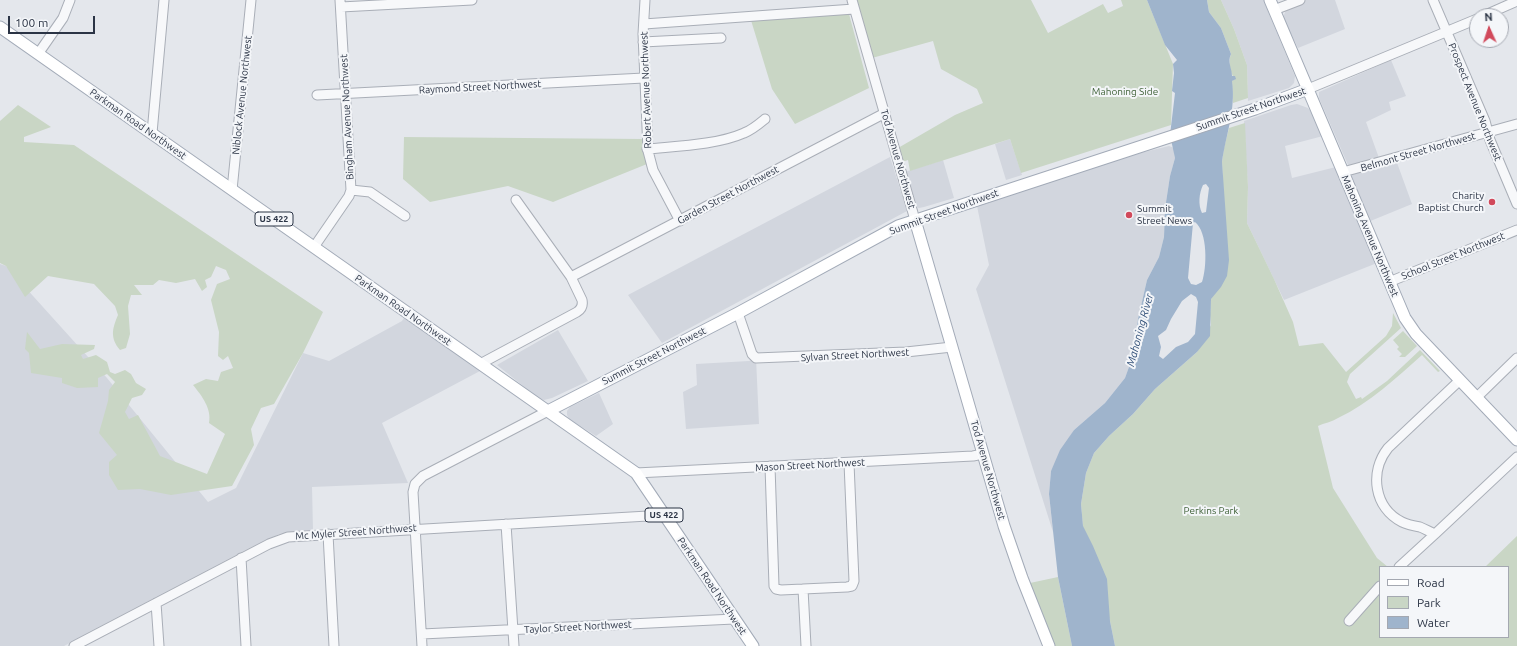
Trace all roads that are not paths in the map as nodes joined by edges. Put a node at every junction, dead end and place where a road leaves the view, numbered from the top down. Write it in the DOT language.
graph roads {
  1 [pos="70,0"];
  2 [pos="164,0"];
  3 [pos="251,0"];
  4 [pos="472,0"];
  5 [pos="645,0"];
  6 [pos="1300,0"];
  7 [pos="1433,0"];
  8 [pos="1517,1"];
  9 [pos="340,4"];
  10 [pos="853,4"];
  11 [pos="1272,5"];
  12 [pos="1501,8"];
  13 [pos="1469,22"];
  14 [pos="644,24"];
  15 [pos="0,27"];
  16 [pos="1446,32"];
  17 [pos="721,38"];
  18 [pos="643,42"];
  19 [pos="38,54"];
  20 [pos="644,78"];
  21 [pos="1308,89"];
  22 [pos="346,93"];
  23 [pos="316,95"];
  24 [pos="885,114"];
  25 [pos="765,119"];
  26 [pos="1517,124"];
  27 [pos="1488,132"];
  28 [pos="152,133"];
  29 [pos="647,149"];
  30 [pos="1343,172"];
  31 [pos="232,190"];
  32 [pos="351,190"];
  33 [pos="516,200"];
  34 [pos="1517,204"];
  35 [pos="405,216"];
  36 [pos="915,220"];
  37 [pos="680,221"];
  38 [pos="1517,230"];
  39 [pos="314,247"];
  40 [pos="572,277"];
  41 [pos="1389,282"];
  42 [pos="738,313"];
  43 [pos="952,347"];
  44 [pos="1517,358"];
  45 [pos="480,364"];
  46 [pos="1460,380"];
  47 [pos="1477,397"];
  48 [pos="548,411"];
  49 [pos="1517,440"];
  50 [pos="983,454"];
  51 [pos="1517,458"];
  52 [pos="849,463"];
  53 [pos="770,466"];
  54 [pos="636,473"];
  55 [pos="664,515"];
  56 [pos="506,524"];
  57 [pos="415,528"];
  58 [pos="328,534"];
  59 [pos="1435,534"];
  60 [pos="241,558"];
  61 [pos="1400,566"];
  62 [pos="1379,587"];
  63 [pos="803,589"];
  64 [pos="156,603"];
  65 [pos="734,619"];
  66 [pos="1349,621"];
  67 [pos="513,631"];
  68 [pos="422,634"];
  69 [pos="74,646"];
  70 [pos="159,646"];
  71 [pos="246,646"];
  72 [pos="334,646"];
  73 [pos="422,646"];
  74 [pos="514,646"];
  75 [pos="753,646"];
  76 [pos="806,646"];
  77 [pos="1049,646"];
  1 -- 19 [label="street"];
  2 -- 28 [label="street"];
  3 -- 31 [label="street, Niblock Avenue Northwest"];
  4 -- 9 [label="street"];
  5 -- 14 [label="street"];
  6 -- 11 [label="street"];
  7 -- 16 [label="street, Prospect Avenue Northwest"];
  8 -- 12 [label="street"];
  9 -- 22 [label="street, Bingham Avenue Northwest"];
  10 -- 14 [label="street, Tod Avenue Northwest"];
  10 -- 24 [label="street, Tod Avenue Northwest"];
  11 -- 21 [label="main road, Mahoning Avenue Northwest"];
  13 -- 16 [label="street, Summit Street Northwest"];
  14 -- 18 [label="street, Robert Avenue Northwest"];
  15 -- 19 [label="main road, Parkman Road Northwest / US 422"];
  16 -- 21 [label="street, Summit Street Northwest"];
  16 -- 27 [label="street, Prospect Avenue Northwest"];
  17 -- 18 [label="street"];
  18 -- 20 [label="street, Robert Avenue Northwest"];
  19 -- 28 [label="main road, Parkman Road Northwest / US 422"];
  20 -- 22 [label="street, Raymond Street Northwest"];
  20 -- 29 [label="street, Robert Avenue Northwest"];
  21 -- 30 [label="main road, Mahoning Avenue Northwest"];
  21 -- 36 [label="main road, Summit Street Northwest"];
  22 -- 23 [label="street, Raymond Street Northwest"];
  22 -- 32 [label="street, Bingham Avenue Northwest"];
  24 -- 36 [label="street, Tod Avenue Northwest"];
  24 -- 37 [label="street, Garden Street Northwest"];
  25 -- 29 [label="street"];
  26 -- 27 [label="street, Belmont Street Northwest"];
  27 -- 30 [label="street, Belmont Street Northwest"];
  27 -- 34 [label="street, Prospect Avenue Northwest"];
  28 -- 31 [label="main road, Parkman Road Northwest / US 422"];
  29 -- 37 [label="street, Robert Avenue Northwest"];
  30 -- 41 [label="main road, Mahoning Avenue Northwest"];
  31 -- 39 [label="main road, Parkman Road Northwest / US 422"];
  32 -- 35 [label="street"];
  32 -- 39 [label="street, Bingham Avenue Northwest"];
  33 -- 40 [label="street"];
  36 -- 42 [label="main road, Summit Street Northwest"];
  36 -- 43 [label="main road, Tod Avenue Northwest"];
  37 -- 40 [label="street, Garden Street Northwest"];
  38 -- 41 [label="street, School Street Northwest"];
  39 -- 45 [label="main road, Parkman Road Northwest / US 422"];
  40 -- 45 [label="street"];
  41 -- 46 [label="main road, Mahoning Avenue Northwest"];
  42 -- 43 [label="street, Sylvan Street Northwest"];
  42 -- 48 [label="main road, Summit Street Northwest"];
  43 -- 50 [label="main road, Tod Avenue Northwest"];
  44 -- 47 [label="street"];
  45 -- 48 [label="main road, Parkman Road Northwest / US 422"];
  46 -- 47 [label="main road, Mahoning Avenue Northwest"];
  46 -- 59 [label="street"];
  47 -- 49 [label="main road, Mahoning Avenue Northwest"];
  48 -- 54 [label="main road, Parkman Road Northwest / US 422"];
  48 -- 57 [label="street, Summit Street Northwest"];
  50 -- 52 [label="street, Mason Street Northwest"];
  50 -- 77 [label="main road, Tod Avenue Northwest"];
  51 -- 59 [label="street"];
  52 -- 53 [label="street, Mason Street Northwest"];
  52 -- 63 [label="street"];
  53 -- 54 [label="street, Mason Street Northwest"];
  53 -- 63 [label="street"];
  54 -- 55 [label="main road, Parkman Road Northwest / US 422"];
  55 -- 56 [label="street, Mc Myler Street Northwest"];
  55 -- 65 [label="main road, Parkman Road Northwest / US 422"];
  56 -- 57 [label="street, Mc Myler Street Northwest"];
  56 -- 67 [label="street"];
  57 -- 58 [label="street, Mc Myler Street Northwest"];
  57 -- 68 [label="street"];
  58 -- 60 [label="street, Mc Myler Street Northwest"];
  58 -- 72 [label="street"];
  59 -- 61 [label="street"];
  60 -- 64 [label="street, Mc Myler Street Northwest"];
  60 -- 71 [label="street"];
  62 -- 66 [label="street"];
  63 -- 76 [label="street"];
  64 -- 69 [label="street, Mc Myler Street Northwest"];
  64 -- 70 [label="street"];
  65 -- 67 [label="street, Taylor Street Northwest"];
  65 -- 75 [label="main road, Parkman Road Northwest / US 422"];
  67 -- 68 [label="street, Taylor Street Northwest"];
  67 -- 74 [label="street"];
  68 -- 73 [label="street"];
}
